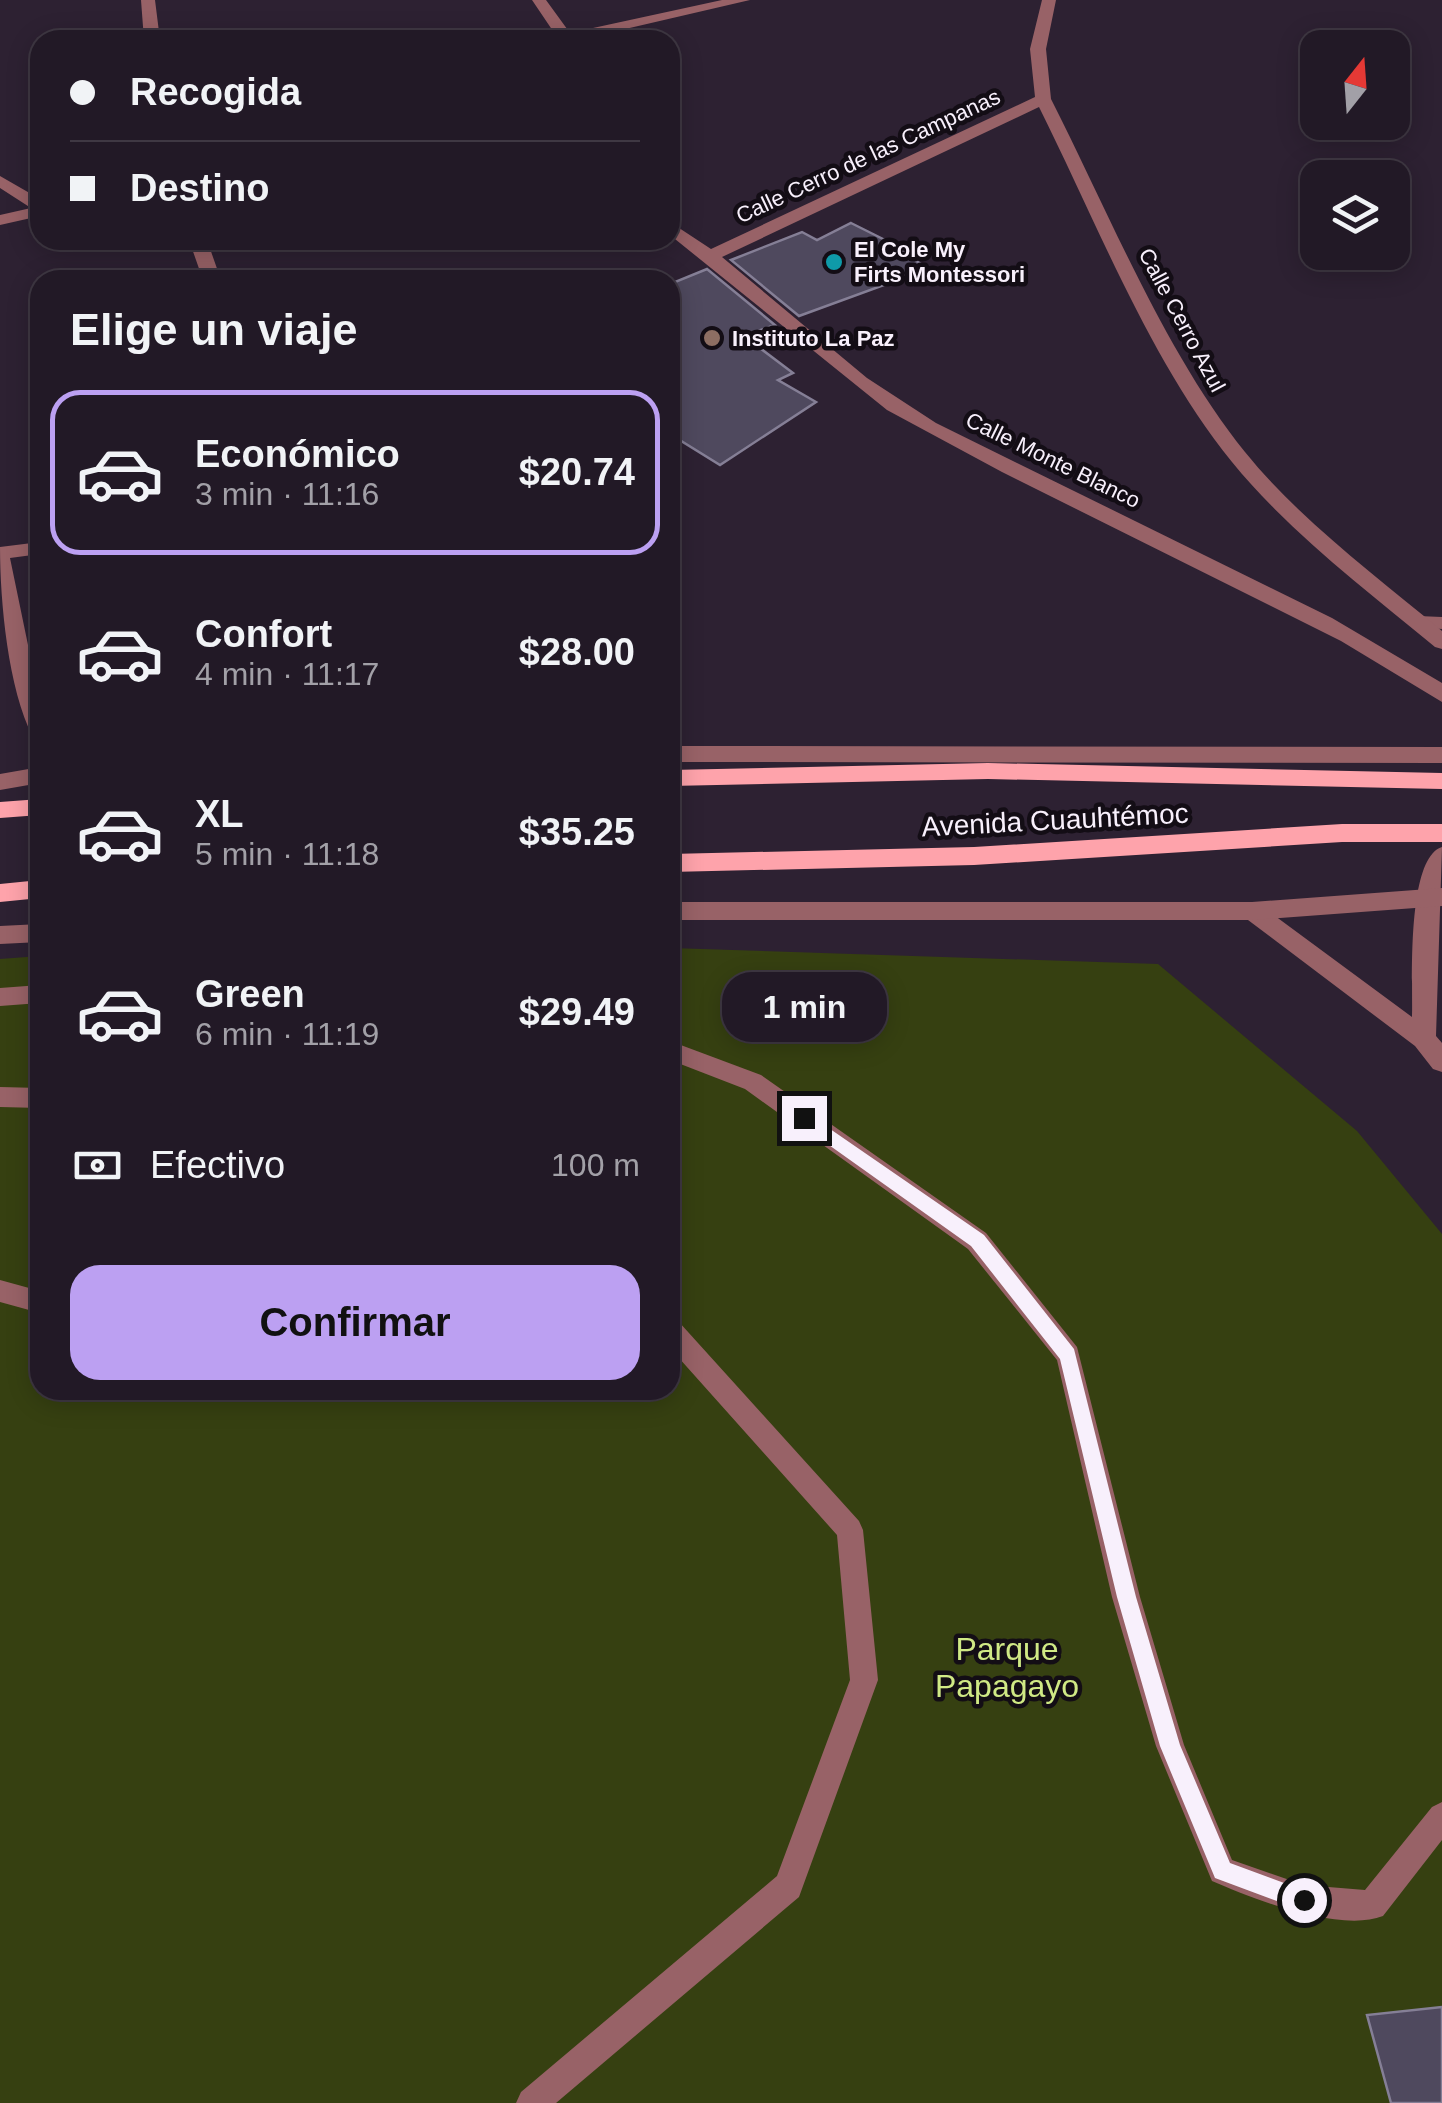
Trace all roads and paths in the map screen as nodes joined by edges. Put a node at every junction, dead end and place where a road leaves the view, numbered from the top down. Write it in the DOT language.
graph roads {
  1 [pos="148,0"];
  2 [pos="539,0"];
  3 [pos="744,0"];
  4 [pos="1049,0"];
  5 [pos="151,30"];
  6 [pos="561,30"];
  7 [pos="608,30"];
  8 [pos="1042,99"];
  9 [pos="0,182"];
  10 [pos="30,202"];
  11 [pos="30,212"];
  12 [pos="0,220"];
  13 [pos="680,234"];
  14 [pos="712,255"];
  15 [pos="30,550"];
  16 [pos="0,554"];
  17 [pos="1418,622"];
  18 [pos="1442,622"];
  19 [pos="1442,642"];
  20 [pos="1442,694"];
  21 [pos="30,701"];
  22 [pos="680,754"];
  23 [pos="1442,755"];
  24 [pos="30,777"];
  25 [pos="680,778"];
  26 [pos="1442,781"];
  27 [pos="0,782"];
  28 [pos="30,808"];
  29 [pos="0,810"];
  30 [pos="1442,832"];
  31 [pos="1442,856"];
  32 [pos="680,863"];
  33 [pos="30,890"];
  34 [pos="0,893"];
  35 [pos="1434,898"];
  36 [pos="1252,911"];
  37 [pos="680,912"];
  38 [pos="30,933"];
  39 [pos="0,935"];
  40 [pos="30,994"];
  41 [pos="0,996"];
  42 [pos="1424,1039"];
  43 [pos="680,1054"];
  44 [pos="1442,1062"];
  45 [pos="0,1097"];
  46 [pos="30,1098"];
  47 [pos="0,1292"];
  48 [pos="30,1300"];
  49 [pos="680,1341"];
  50 [pos="1442,1816"];
  51 [pos="532,2103"];
  1 -- 5 [label="street"];
  2 -- 6 [label="street"];
  3 -- 7 [label="street"];
  4 -- 8 [label="street, Calle Cerro Azul"];
  8 -- 14 [label="street, Calle Cerro de las Campanas"];
  8 -- 17 [label="street, Calle Cerro Azul"];
  9 -- 10 [label="street"];
  11 -- 12 [label="street"];
  13 -- 14 [label="street, Calle Monte Blanco"];
  14 -- 20 [label="street, Calle Monte Blanco"];
  15 -- 16 [label="lane"];
  16 -- 21 [label="lane"];
  17 -- 18 [label="lane"];
  17 -- 19 [label="street, Calle Cerro Azul"];
  22 -- 23 [label="street"];
  24 -- 27 [label="street"];
  25 -- 26 [label="main road, Avenida Cuauhtémoc"];
  28 -- 29 [label="main road"];
  30 -- 32 [label="main road, Avenida Cuauhtémoc"];
  31 -- 35 [label="street"];
  33 -- 34 [label="main road"];
  35 -- 36 [label="street"];
  35 -- 42 [label="street"];
  36 -- 37 [label="street"];
  36 -- 42 [label="street"];
  38 -- 39 [label="street"];
  40 -- 41 [label="lane"];
  42 -- 44 [label="street"];
  43 -- 50 [label="lane"];
  45 -- 46 [label="lane"];
  47 -- 48 [label="lane"];
  49 -- 51 [label="lane"];
}
